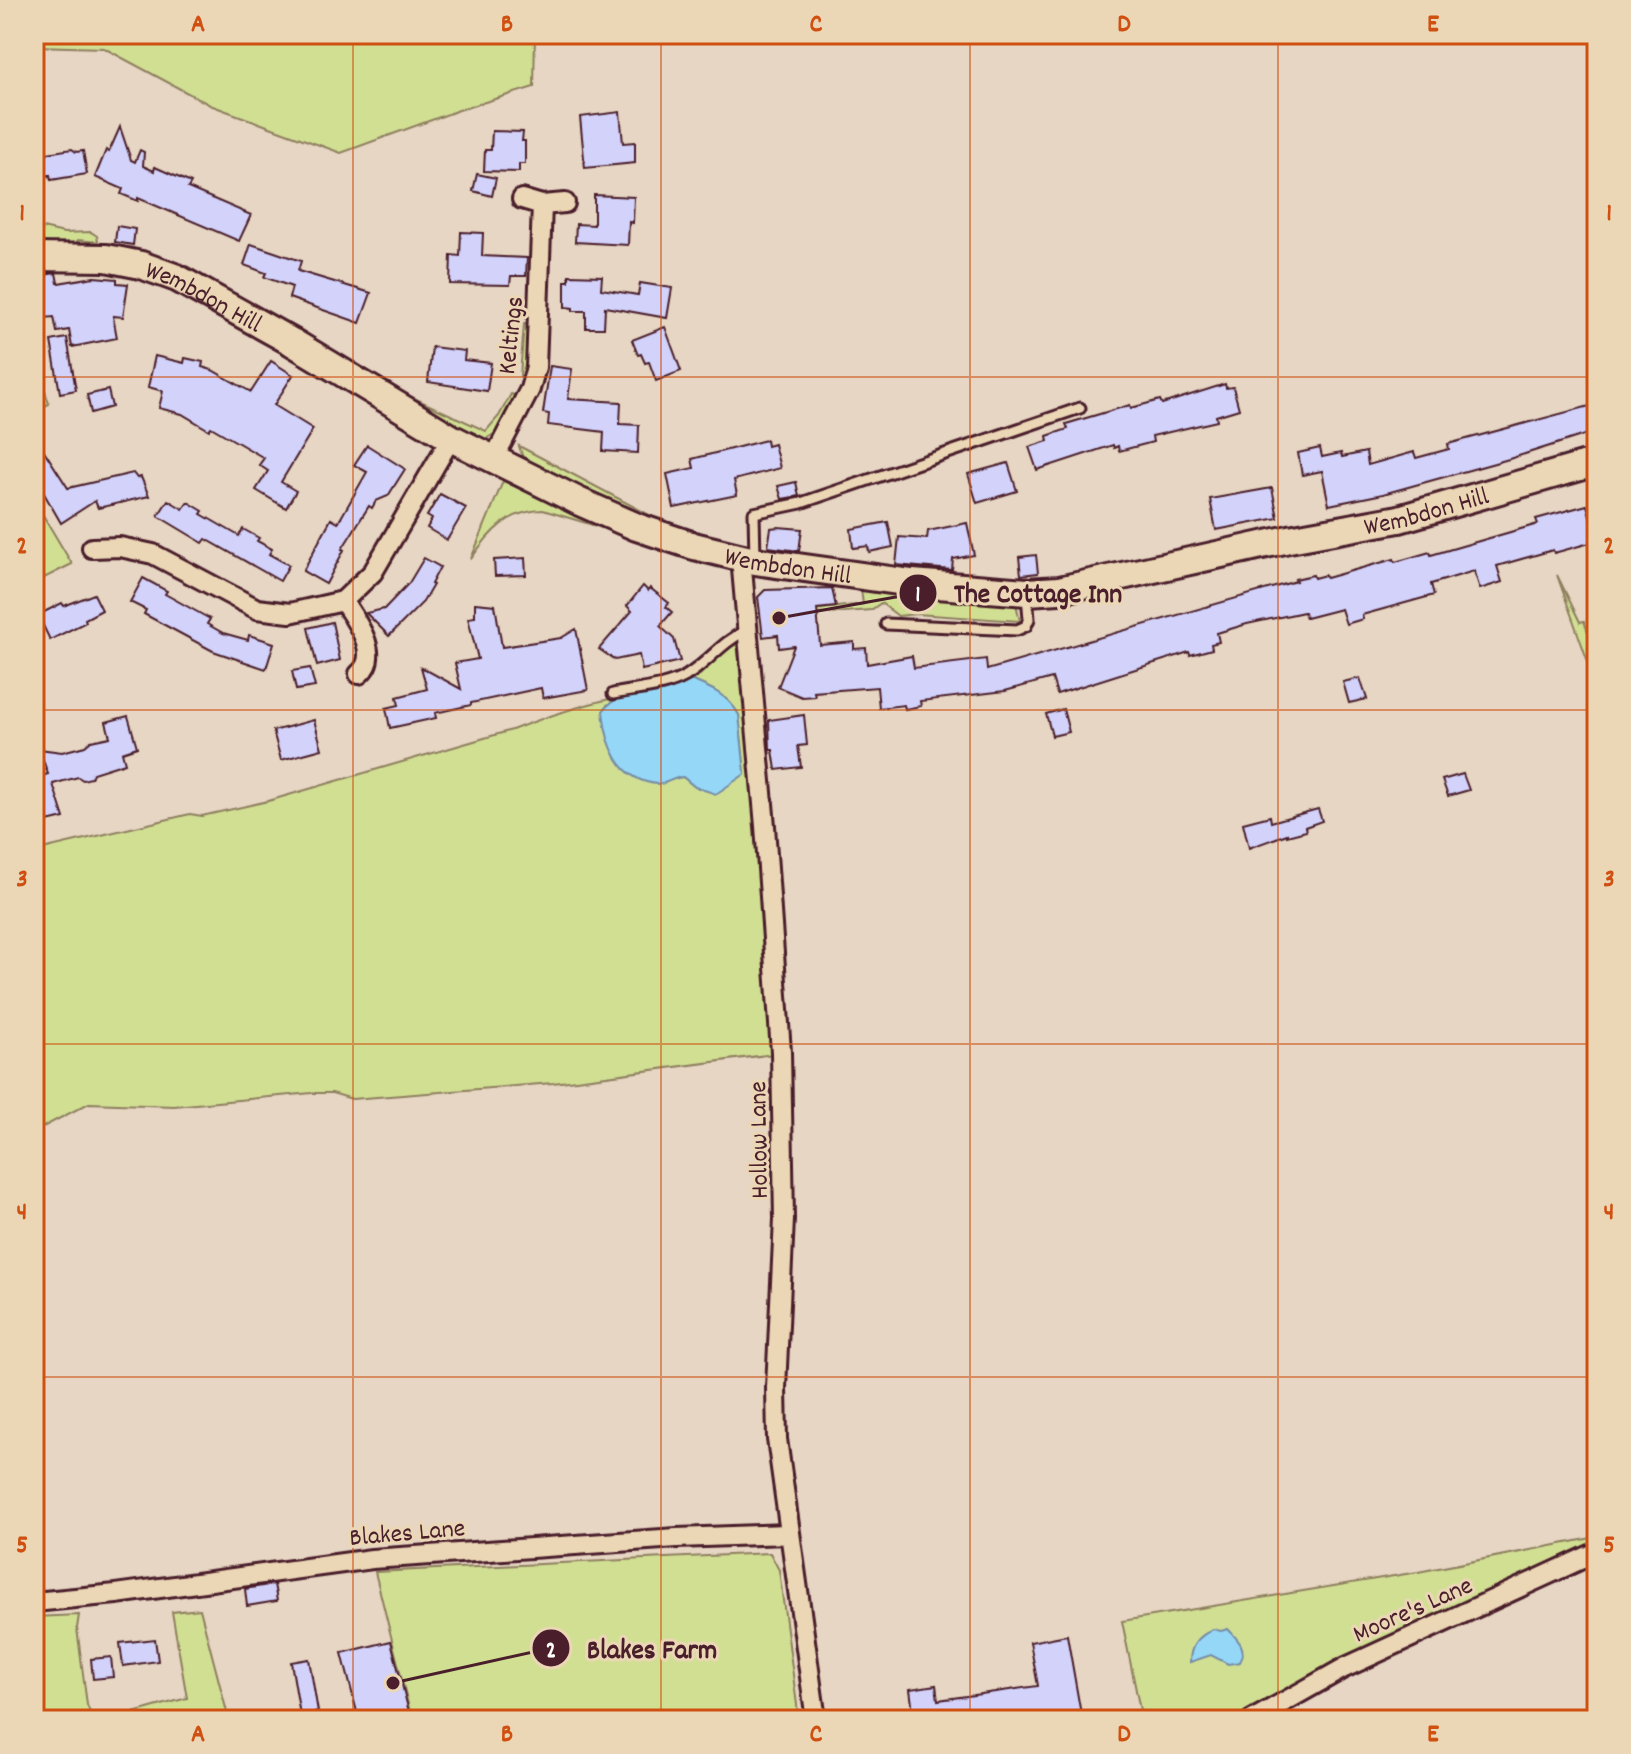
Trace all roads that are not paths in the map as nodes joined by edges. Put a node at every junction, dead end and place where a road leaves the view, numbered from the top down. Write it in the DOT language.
graph roads {
  1 [pos="522,199"];
  2 [pos="565,203"];
  3 [pos="542,205"];
  4 [pos="34,257"];
  5 [pos="34,322"];
  6 [pos="39,357"];
  7 [pos="1080,408"];
  8 [pos="451,438"];
  9 [pos="493,460"];
  10 [pos="1597,462"];
  11 [pos="92,548"];
  12 [pos="748,560"];
  13 [pos="1027,592"];
  14 [pos="343,601"];
  15 [pos="886,624"];
  16 [pos="746,631"];
  17 [pos="359,674"];
  18 [pos="613,694"];
  19 [pos="788,1534"];
  20 [pos="1597,1552"];
  21 [pos="34,1602"];
  22 [pos="816,1720"];
  23 [pos="1252,1720"];
  1 -- 3 [label="street"];
  2 -- 3 [label="street"];
  3 -- 9 [label="street, Keltings"];
  4 -- 8 [label="main road, Wembdon Hill"];
  5 -- 6 [label="lane"];
  7 -- 12 [label="lane"];
  8 -- 9 [label="main road, Wembdon Hill"];
  8 -- 14 [label="street"];
  9 -- 12 [label="main road, Wembdon Hill"];
  10 -- 13 [label="main road, Wembdon Hill"];
  11 -- 14 [label="street"];
  12 -- 13 [label="main road, Wembdon Hill"];
  12 -- 16 [label="street, Hollow Lane"];
  13 -- 15 [label="lane"];
  14 -- 17 [label="street"];
  16 -- 18 [label="lane"];
  16 -- 19 [label="street, Hollow Lane"];
  19 -- 21 [label="street, Blakes Lane"];
  19 -- 22 [label="street, Hollow Lane"];
  20 -- 23 [label="street, Moore's Lane"];
}
